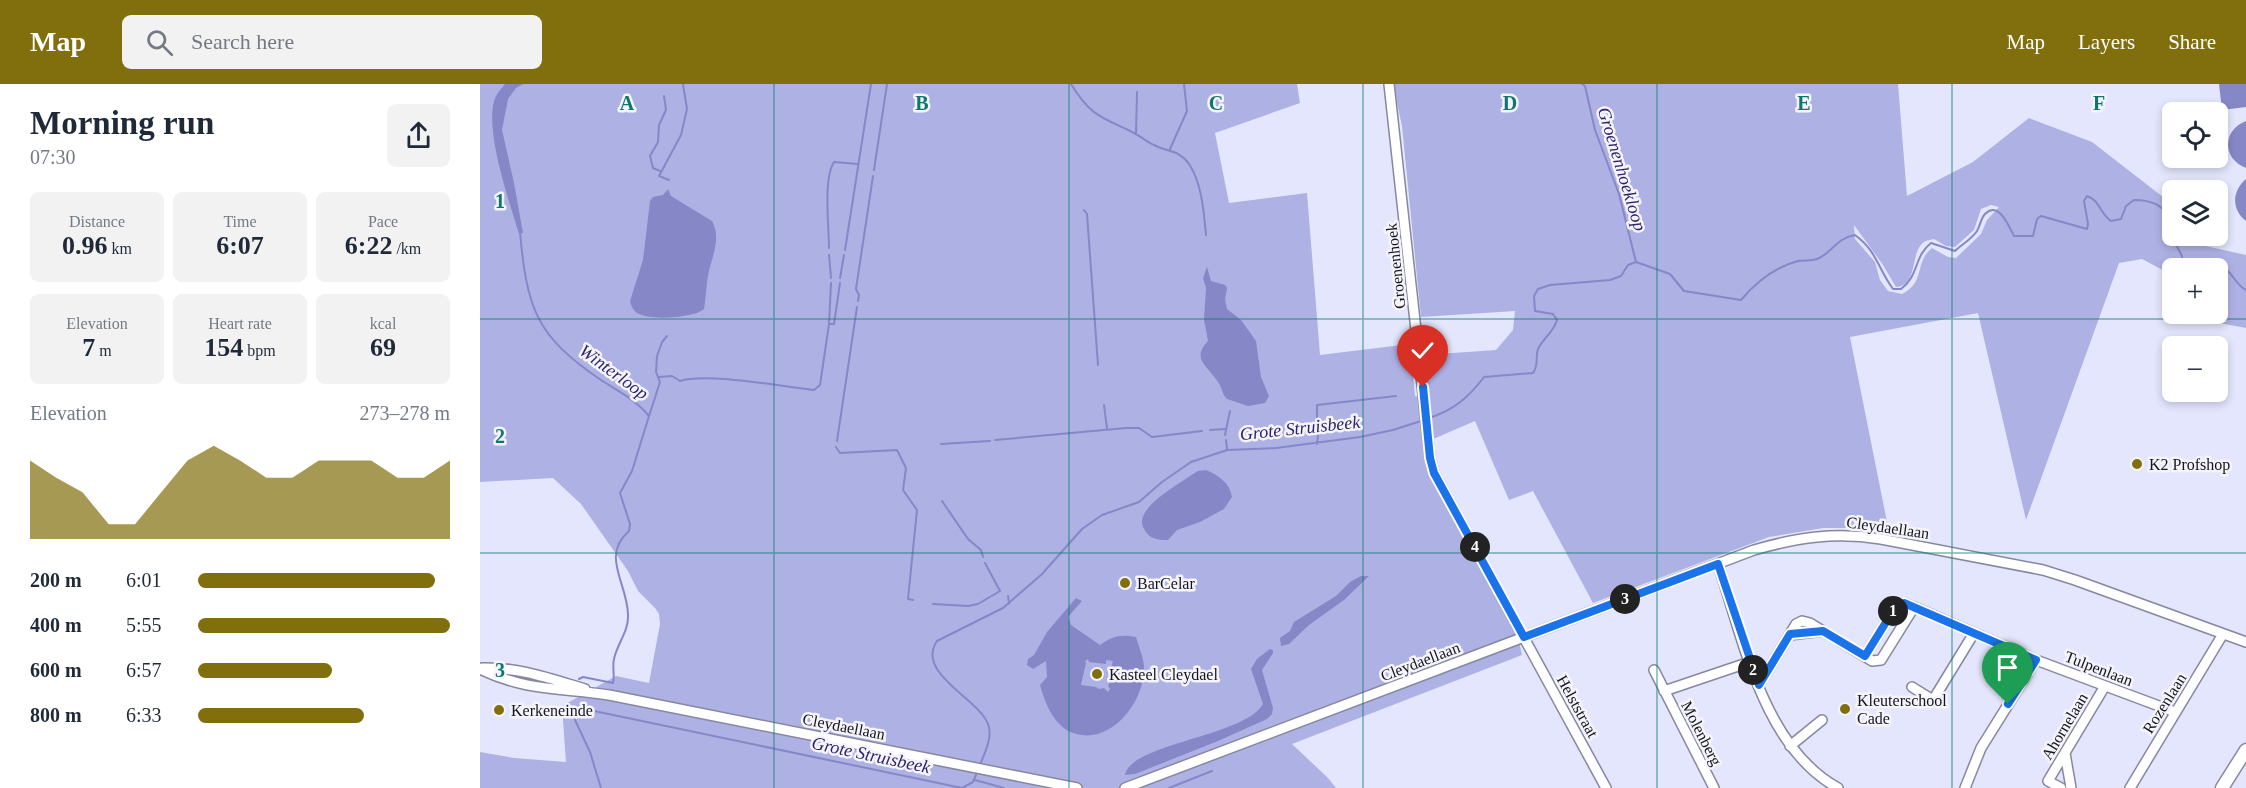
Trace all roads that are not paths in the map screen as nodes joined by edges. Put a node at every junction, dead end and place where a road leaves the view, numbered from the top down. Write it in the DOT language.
graph roads {
  1 [pos="1389,84"];
  2 [pos="1718,564"];
  3 [pos="1914,608"];
  4 [pos="1974,633"];
  5 [pos="2223,634"];
  6 [pos="1524,637"];
  7 [pos="2246,642"];
  8 [pos="1865,656"];
  9 [pos="2036,660"];
  10 [pos="1750,662"];
  11 [pos="480,668"];
  12 [pos="1654,670"];
  13 [pos="1759,685"];
  14 [pos="2105,686"];
  15 [pos="1912,687"];
  16 [pos="1664,691"];
  17 [pos="2175,712"];
  18 [pos="1822,720"];
  19 [pos="1790,746"];
  20 [pos="2246,750"];
  21 [pos="2065,753"];
  22 [pos="1077,788"];
  23 [pos="1125,788"];
  24 [pos="1606,788"];
  25 [pos="1714,788"];
  26 [pos="1838,788"];
  27 [pos="1965,788"];
  28 [pos="2061,788"];
  29 [pos="2071,788"];
  30 [pos="2130,788"];
  31 [pos="2222,788"];
  1 -- 6 [label="street, Groenenhoek"];
  2 -- 5 [label="street, Cleydaellaan"];
  2 -- 6 [label="street, Cleydaellaan"];
  2 -- 10 [label="street"];
  3 -- 4 [label="street, Tulpenlaan"];
  3 -- 8 [label="street"];
  3 -- 8 [label="street"];
  4 -- 9 [label="street, Tulpenlaan"];
  4 -- 15 [label="street"];
  5 -- 7 [label="street, Cleydaellaan"];
  5 -- 17 [label="street, Rozenlaan"];
  6 -- 23 [label="street, Cleydaellaan"];
  6 -- 24 [label="street, Helststraat"];
  8 -- 13 [label="street"];
  9 -- 14 [label="street, Tulpenlaan"];
  9 -- 27 [label="street"];
  10 -- 13 [label="street"];
  10 -- 16 [label="street, Molenberg"];
  11 -- 22 [label="street, Cleydaellaan"];
  12 -- 16 [label="street, Molenberg"];
  13 -- 19 [label="street"];
  14 -- 17 [label="street, Tulpenlaan"];
  14 -- 21 [label="street, Ahornelaan"];
  16 -- 25 [label="street, Molenberg"];
  17 -- 30 [label="street, Rozenlaan"];
  18 -- 19 [label="street"];
  19 -- 26 [label="street"];
  20 -- 31 [label="main road"];
  21 -- 28 [label="street, Ahornelaan"];
  21 -- 29 [label="street"];
}
